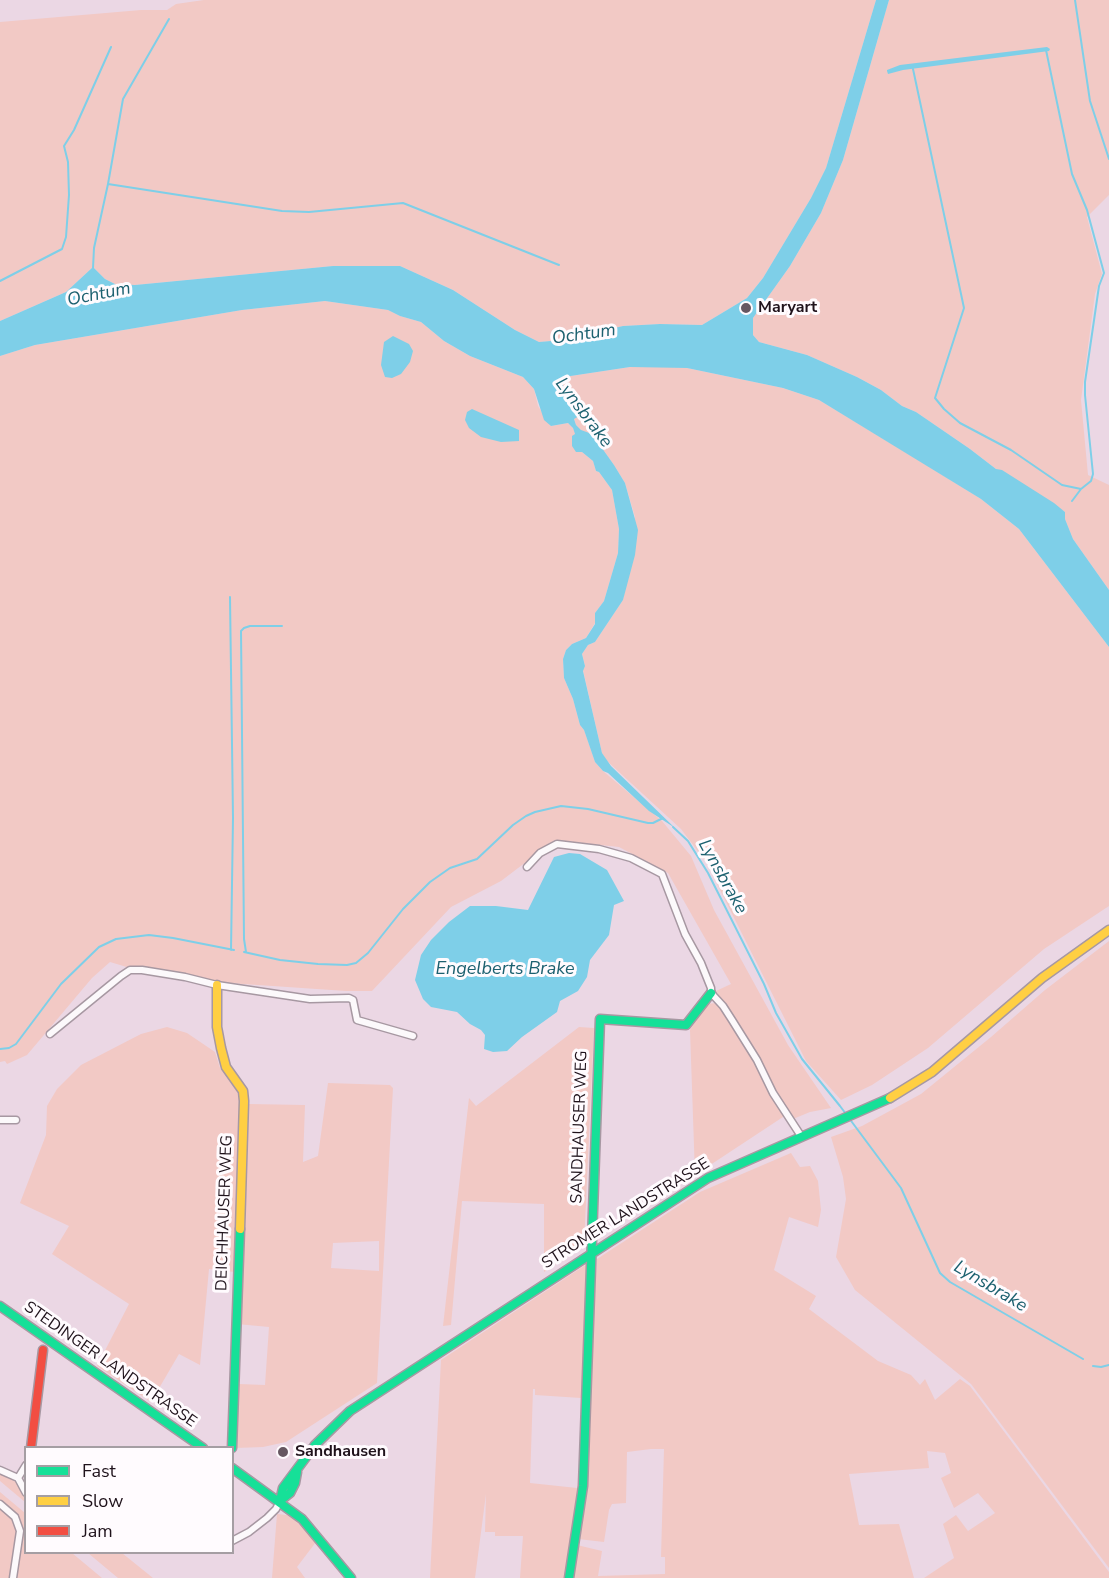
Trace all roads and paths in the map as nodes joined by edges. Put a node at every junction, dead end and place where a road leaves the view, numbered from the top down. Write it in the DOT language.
graph roads {
  1 [pos="527,867"];
  2 [pos="1109,930"];
  3 [pos="217,985"];
  4 [pos="711,993"];
  5 [pos="50,1034"];
  6 [pos="412,1036"];
  7 [pos="0,1120"];
  8 [pos="16,1120"];
  9 [pos="801,1136"];
  10 [pos="590,1254"];
  11 [pos="0,1306"];
  12 [pos="43,1350"];
  13 [pos="31,1446"];
  14 [pos="200,1446"];
  15 [pos="232,1446"];
  16 [pos="24,1468"];
  17 [pos="234,1469"];
  18 [pos="0,1470"];
  19 [pos="18,1478"];
  20 [pos="24,1489"];
  21 [pos="280,1501"];
  22 [pos="0,1504"];
  23 [pos="234,1540"];
  24 [pos="13,1578"];
  25 [pos="351,1578"];
  26 [pos="569,1578"];
  1 -- 4 [label="street"];
  2 -- 9 [label="main road, STROMER LANDSTRASSE"];
  3 -- 5 [label="street"];
  3 -- 6 [label="street"];
  3 -- 15 [label="main road, DEICHHAUSER WEG"];
  4 -- 9 [label="street"];
  4 -- 10 [label="main road, SANDHAUSER WEG"];
  7 -- 8 [label="street"];
  9 -- 10 [label="main road, STROMER LANDSTRASSE"];
  10 -- 21 [label="main road, STROMER LANDSTRASSE"];
  10 -- 26 [label="main road, SANDHAUSER WEG"];
  11 -- 14 [label="main road, STEDINGER LANDSTRASSE"];
  12 -- 13 [label="main road"];
  16 -- 19 [label="street"];
  17 -- 21 [label="main road"];
  18 -- 19 [label="street"];
  19 -- 20 [label="street"];
  21 -- 23 [label="street"];
  21 -- 25 [label="main road"];
  22 -- 24 [label="street"];
}
